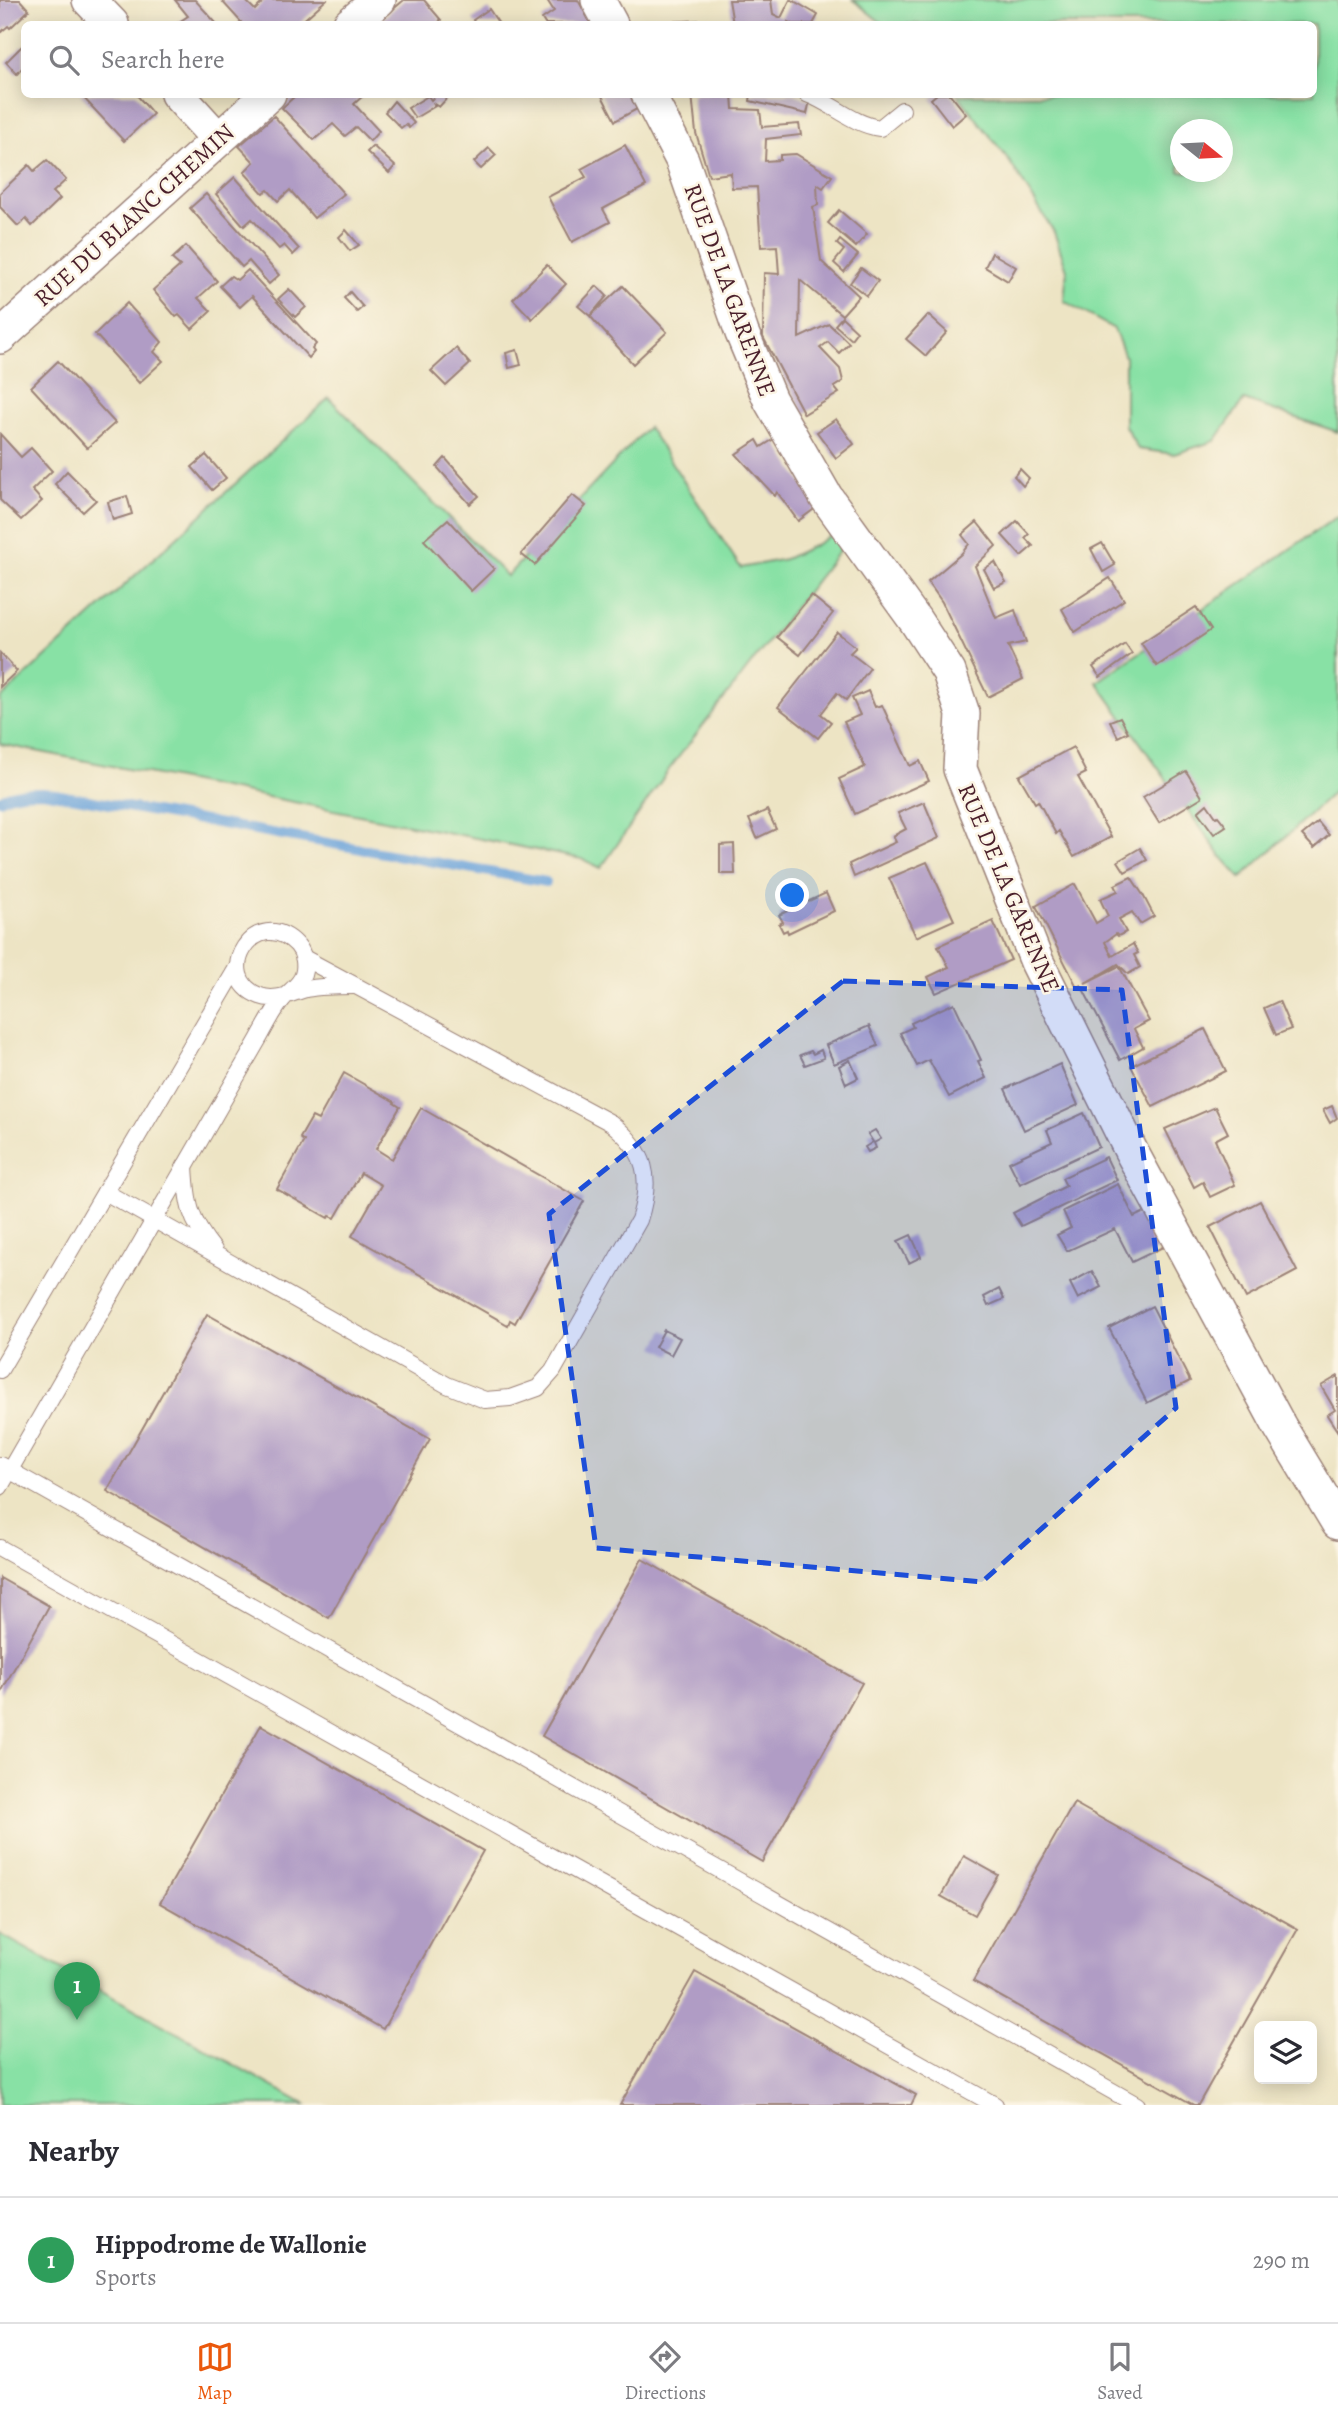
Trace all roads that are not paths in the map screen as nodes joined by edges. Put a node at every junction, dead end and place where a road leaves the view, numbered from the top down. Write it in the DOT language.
graph roads {
  1 [pos="89,0"];
  2 [pos="379,0"];
  3 [pos="598,0"];
  4 [pos="109,21"];
  5 [pos="354,21"];
  6 [pos="609,21"];
  7 [pos="181,98"];
  8 [pos="264,98"];
  9 [pos="650,98"];
  10 [pos="818,98"];
  11 [pos="902,110"];
  12 [pos="218,139"];
  13 [pos="0,337"];
  14 [pos="304,958"];
  15 [pos="238,966"];
  16 [pos="357,986"];
  17 [pos="285,996"];
  18 [pos="185,1166"];
  19 [pos="105,1192"];
  20 [pos="154,1219"];
  21 [pos="219,1255"];
  22 [pos="0,1370"];
  23 [pos="5,1468"];
  24 [pos="0,1487"];
  25 [pos="1338,1523"];
  26 [pos="0,1548"];
  27 [pos="995,2105"];
  28 [pos="1137,2105"];
  1 -- 4 [label="street"];
  2 -- 5 [label="street"];
  3 -- 6 [label="street"];
  7 -- 12 [label="street"];
  8 -- 12 [label="street, RUE DU BLANC CHEMIN"];
  9 -- 25 [label="street, RUE DE LA GARENNE"];
  10 -- 11 [label="lane"];
  12 -- 13 [label="street, RUE DU BLANC CHEMIN"];
  14 -- 15 [label="lane"];
  14 -- 16 [label="lane"];
  14 -- 17 [label="lane"];
  15 -- 17 [label="lane"];
  15 -- 19 [label="lane"];
  16 -- 17 [label="lane"];
  16 -- 21 [label="lane"];
  17 -- 18 [label="lane"];
  18 -- 20 [label="lane"];
  18 -- 21 [label="lane"];
  19 -- 20 [label="lane"];
  19 -- 22 [label="lane"];
  20 -- 21 [label="lane"];
  20 -- 23 [label="lane"];
  23 -- 24 [label="lane"];
  23 -- 28 [label="lane"];
  26 -- 27 [label="lane"];
}
